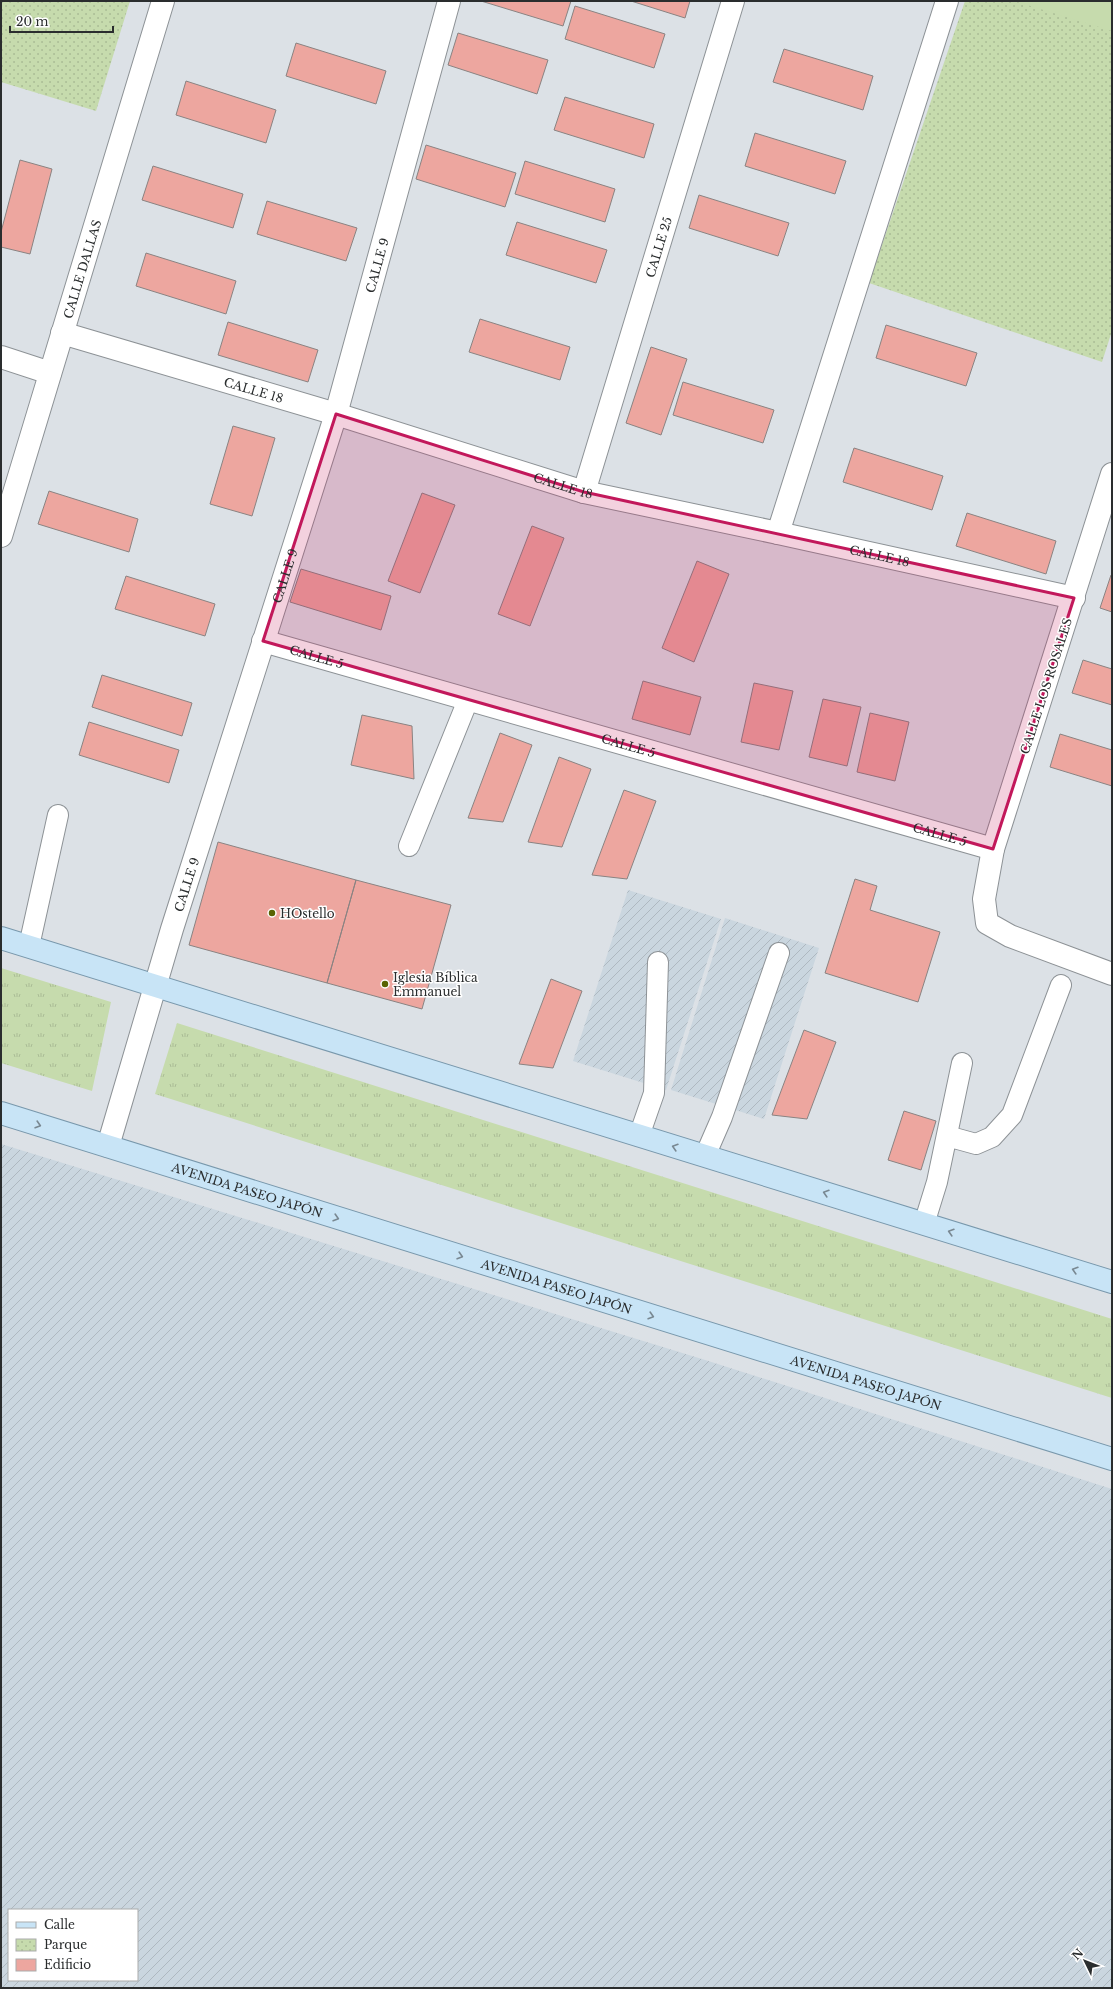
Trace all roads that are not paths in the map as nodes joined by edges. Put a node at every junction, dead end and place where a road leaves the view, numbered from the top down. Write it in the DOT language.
graph roads {
  1 [pos="163,1"];
  2 [pos="449,1"];
  3 [pos="733,1"];
  4 [pos="947,1"];
  5 [pos="62,333"];
  6 [pos="1,357"];
  7 [pos="50,373"];
  8 [pos="336,414"];
  9 [pos="1112,474"];
  10 [pos="584,492"];
  11 [pos="778,533"];
  12 [pos="1,536"];
  13 [pos="1074,598"];
  14 [pos="263,641"];
  15 [pos="468,700"];
  16 [pos="58,815"];
  17 [pos="409,846"];
  18 [pos="993,849"];
  19 [pos="1,938"];
  20 [pos="29,946"];
  21 [pos="779,953"];
  22 [pos="658,962"];
  23 [pos="1112,974"];
  24 [pos="156,985"];
  25 [pos="1061,985"];
  26 [pos="962,1063"];
  27 [pos="1,1113"];
  28 [pos="639,1136"];
  29 [pos="947,1136"];
  30 [pos="108,1146"];
  31 [pos="705,1156"];
  32 [pos="924,1224"];
  33 [pos="1112,1282"];
  34 [pos="1112,1459"];
  1 -- 5 [label="street, CALLE DALLAS"];
  2 -- 8 [label="street, CALLE 9"];
  3 -- 10 [label="street, CALLE 25"];
  4 -- 11 [label="street"];
  5 -- 7 [label="street, CALLE DALLAS"];
  5 -- 8 [label="street, CALLE 18"];
  6 -- 7 [label="street"];
  7 -- 12 [label="street, CALLE DALLAS"];
  8 -- 10 [label="street, CALLE 18"];
  8 -- 14 [label="street, CALLE 9"];
  9 -- 13 [label="street, CALLE LOS ROSALES"];
  10 -- 11 [label="street, CALLE 18"];
  11 -- 13 [label="street, CALLE 18"];
  13 -- 18 [label="street, CALLE LOS ROSALES"];
  14 -- 15 [label="street, CALLE 5"];
  14 -- 24 [label="street, CALLE 9"];
  15 -- 17 [label="lane"];
  15 -- 18 [label="street, CALLE 5"];
  16 -- 20 [label="lane"];
  18 -- 23 [label="street, CALLE LOS ROSALES"];
  19 -- 20 [label="main road"];
  20 -- 24 [label="main road"];
  21 -- 31 [label="lane"];
  22 -- 28 [label="lane"];
  24 -- 28 [label="main road"];
  24 -- 30 [label="street, CALLE 9"];
  25 -- 29 [label="lane"];
  26 -- 29 [label="lane"];
  27 -- 30 [label="main road, AVENIDA PASEO JAPÓN, one-way"];
  31 -- 28 [label="main road, one-way"];
  29 -- 32 [label="lane"];
  30 -- 34 [label="main road, AVENIDA PASEO JAPÓN, one-way"];
  32 -- 31 [label="main road, one-way"];
  33 -- 32 [label="main road, one-way"];
}
